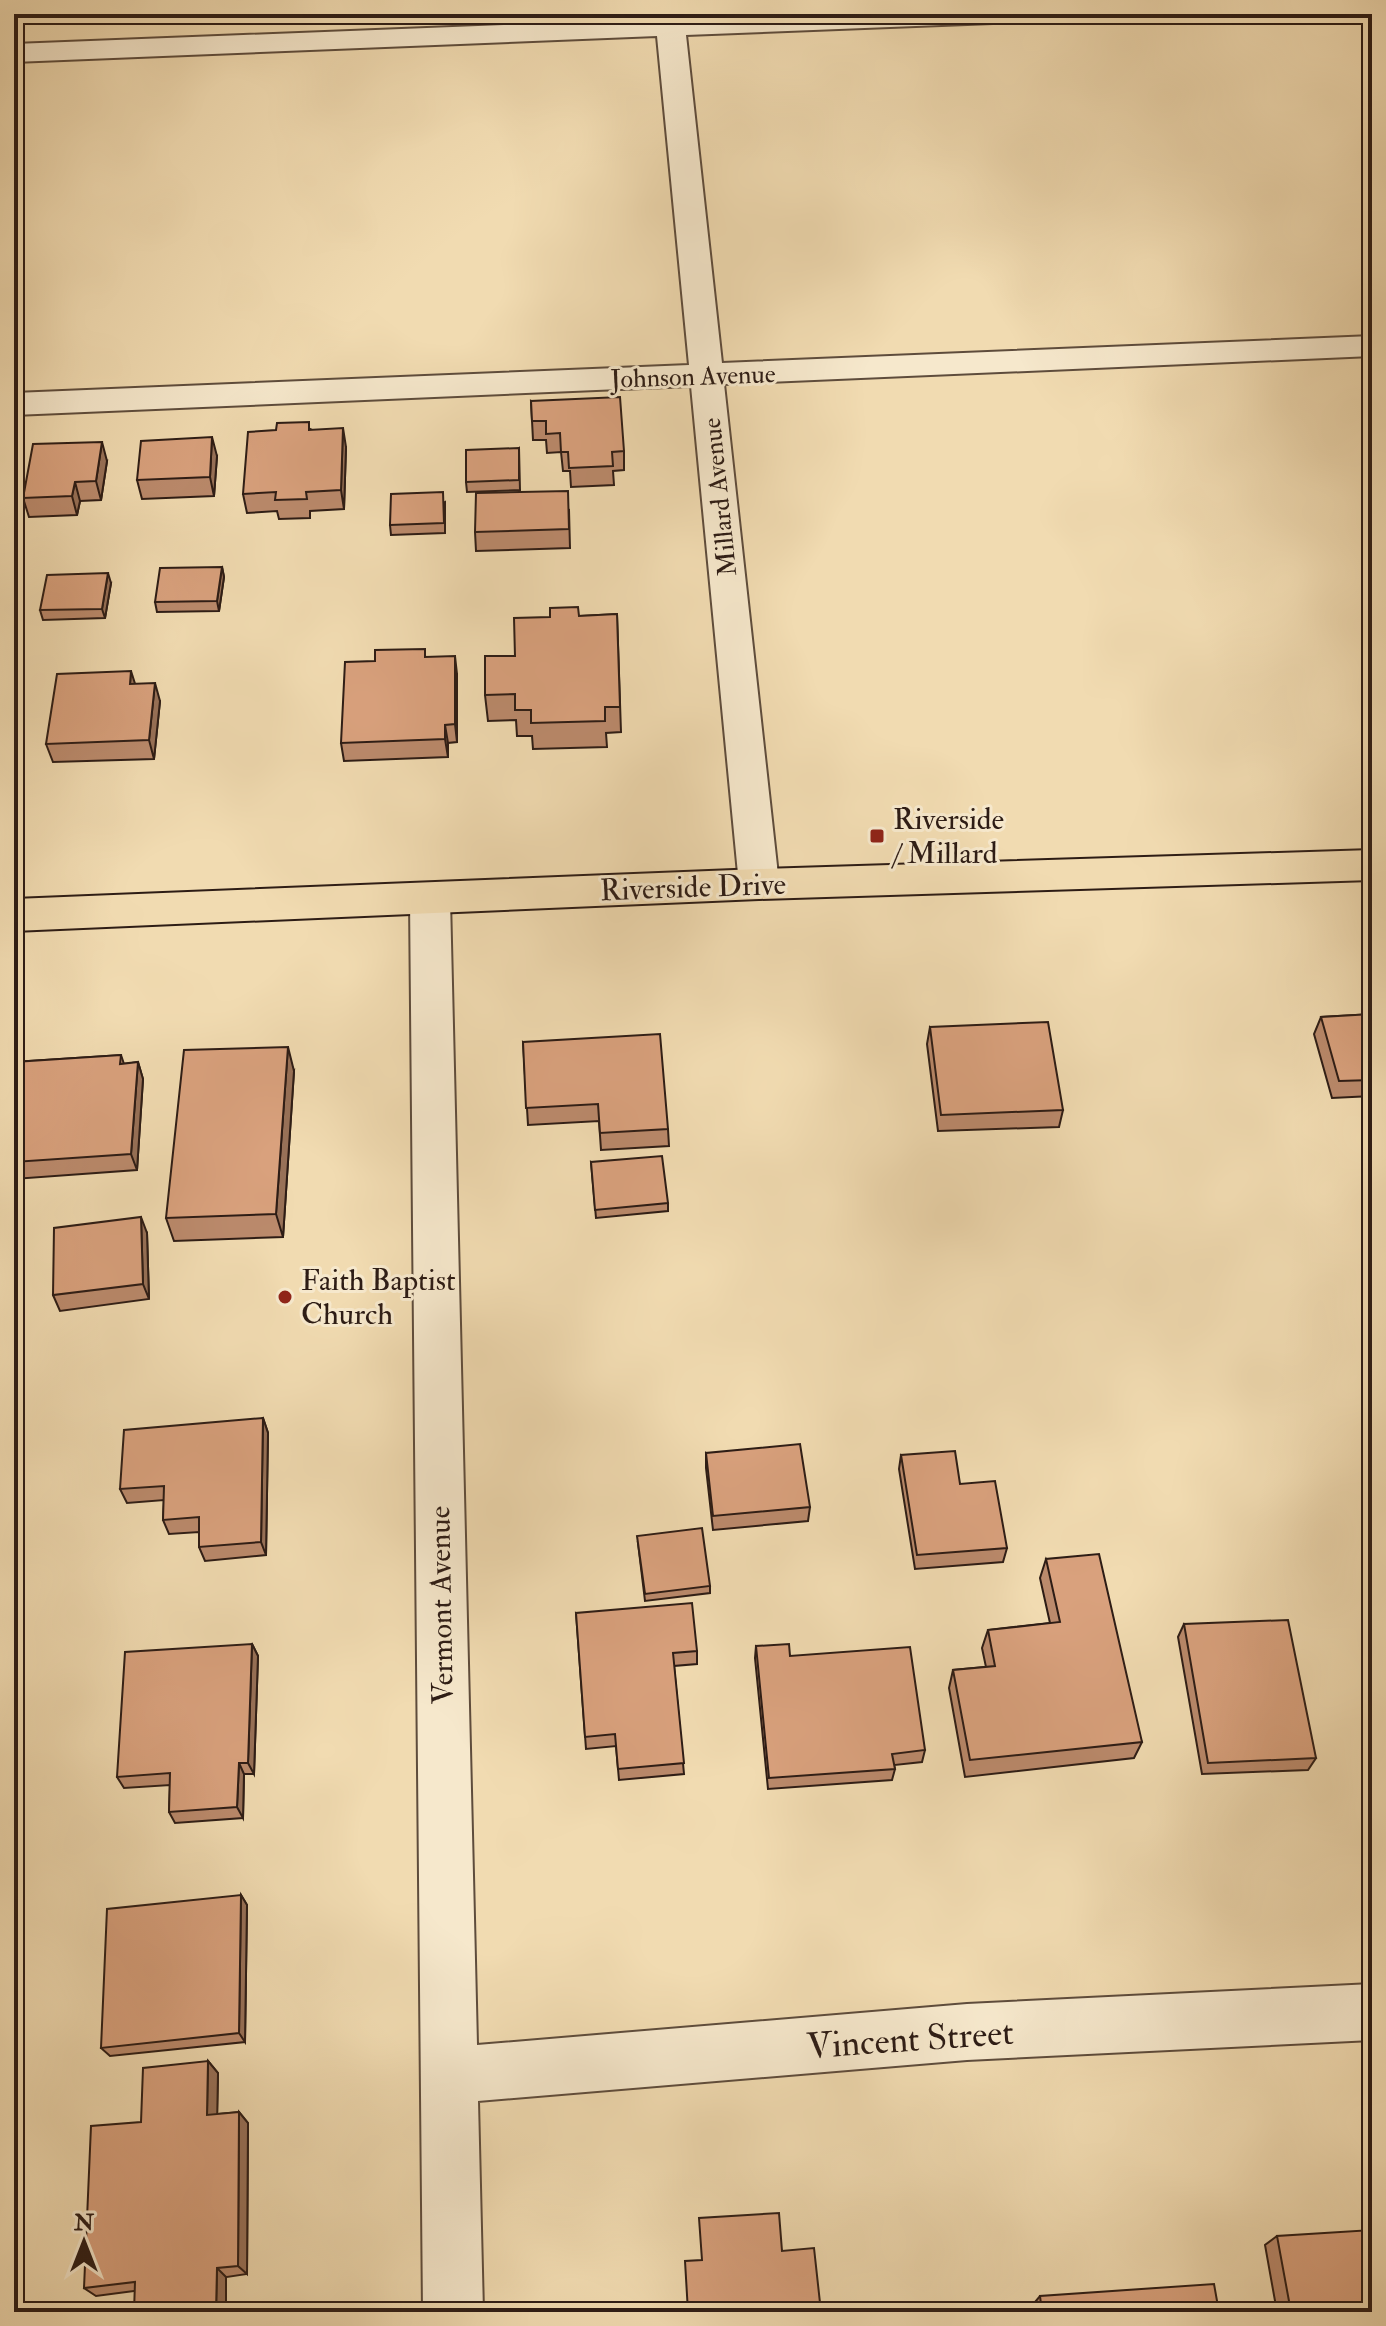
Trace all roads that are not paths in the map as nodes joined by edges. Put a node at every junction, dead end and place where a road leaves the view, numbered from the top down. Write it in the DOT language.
graph roads {
  1 [pos="993,14"];
  2 [pos="670,20"];
  3 [pos="14,53"];
  4 [pos="1372,346"];
  5 [pos="706,376"];
  6 [pos="14,404"];
  7 [pos="1372,865"];
  8 [pos="759,884"];
  9 [pos="430,899"];
  10 [pos="14,915"];
  11 [pos="1372,2012"];
  12 [pos="448,2075"];
  13 [pos="453,2312"];
  1 -- 2 [label="street"];
  2 -- 3 [label="street"];
  2 -- 5 [label="street, Millard Avenue"];
  4 -- 5 [label="street, Johnson Avenue"];
  5 -- 6 [label="street, Johnson Avenue"];
  5 -- 8 [label="street, Millard Avenue"];
  7 -- 8 [label="main road, Riverside Drive"];
  8 -- 9 [label="main road, Riverside Drive"];
  9 -- 10 [label="main road, Riverside Drive"];
  9 -- 12 [label="street, Vermont Avenue"];
  11 -- 12 [label="street, Vincent Street"];
  12 -- 13 [label="street, Vermont Avenue"];
}
